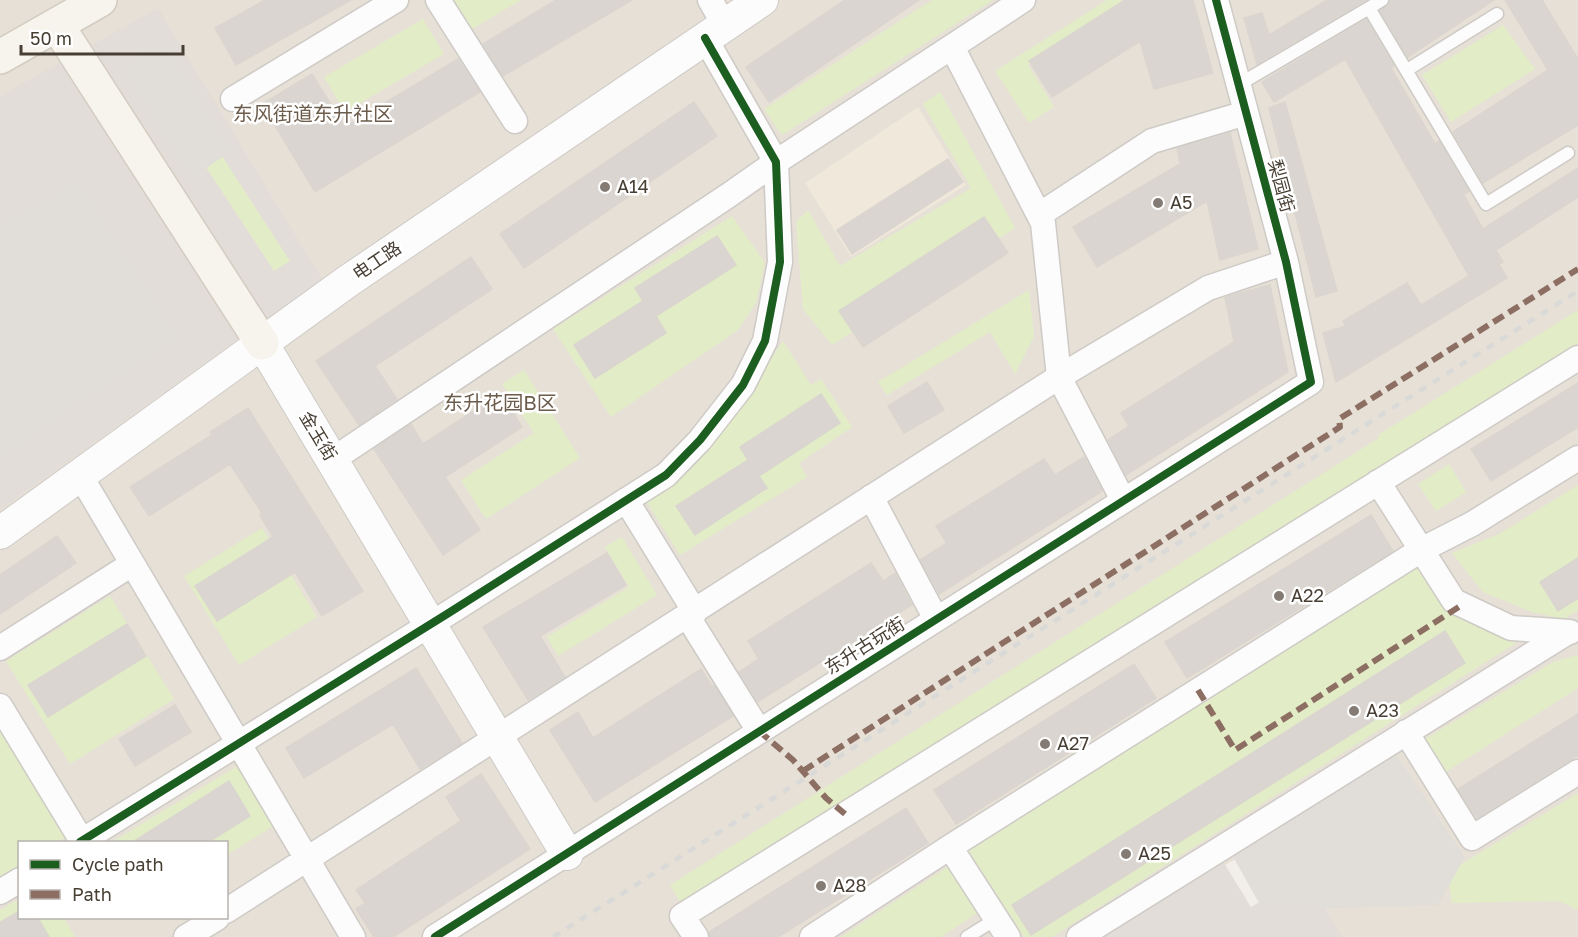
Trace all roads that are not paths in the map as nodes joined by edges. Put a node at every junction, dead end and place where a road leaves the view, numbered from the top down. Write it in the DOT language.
graph roads {
  1 [pos="100,0"];
  2 [pos="396,0"];
  3 [pos="438,0"];
  4 [pos="762,0"];
  5 [pos="1023,0"];
  6 [pos="1216,0"];
  7 [pos="1382,0"];
  8 [pos="1369,8"];
  9 [pos="1497,14"];
  10 [pos="713,21"];
  11 [pos="57,25"];
  12 [pos="952,47"];
  13 [pos="0,57"];
  14 [pos="1407,70"];
  15 [pos="1238,85"];
  16 [pos="233,99"];
  17 [pos="1246,113"];
  18 [pos="516,121"];
  19 [pos="1568,153"];
  20 [pos="776,162"];
  21 [pos="1039,215"];
  22 [pos="1286,262"];
  23 [pos="262,343"];
  24 [pos="1578,358"];
  25 [pos="1059,377"];
  26 [pos="1311,382"];
  27 [pos="1578,458"];
  28 [pos="332,460"];
  29 [pos="80,475"];
  30 [pos="1378,482"];
  31 [pos="871,497"];
  32 [pos="626,500"];
  33 [pos="1123,500"];
  34 [pos="0,533"];
  35 [pos="1421,550"];
  36 [pos="132,564"];
  37 [pos="692,614"];
  38 [pos="936,619"];
  39 [pos="430,624"];
  40 [pos="1573,631"];
  41 [pos="0,648"];
  42 [pos="0,706"];
  43 [pos="759,731"];
  44 [pos="1406,732"];
  45 [pos="499,738"];
  46 [pos="238,744"];
  47 [pos="1578,772"];
  48 [pos="80,841"];
  49 [pos="83,841"];
  50 [pos="950,847"];
  51 [pos="567,854"];
  52 [pos="307,860"];
  53 [pos="18,881"];
  54 [pos="0,892"];
  55 [pos="228,910"];
  56 [pos="215,919"];
  57 [pos="1002,928"];
  58 [pos="186,937"];
  59 [pos="353,937"];
  60 [pos="435,937"];
  61 [pos="696,937"];
  62 [pos="812,937"];
  63 [pos="967,937"];
  64 [pos="1079,937"];
  1 -- 11 [label="main road"];
  2 -- 16 [label="street"];
  3 -- 18 [label="street"];
  4 -- 10 [label="street, 电工路"];
  5 -- 12 [label="street"];
  6 -- 15 [label="street, 梨园街"];
  7 -- 8 [label="lane"];
  8 -- 14 [label="lane"];
  8 -- 15 [label="lane"];
  9 -- 14 [label="lane"];
  10 -- 20 [label="street"];
  10 -- 23 [label="street, 电工路"];
  11 -- 13 [label="main road"];
  11 -- 23 [label="main road, 金玉街"];
  12 -- 20 [label="street"];
  12 -- 21 [label="street"];
  14 -- 19 [label="lane"];
  15 -- 17 [label="street, 梨园街"];
  17 -- 21 [label="street"];
  17 -- 22 [label="street, 梨园街"];
  20 -- 28 [label="street"];
  20 -- 32 [label="street"];
  21 -- 25 [label="street"];
  22 -- 25 [label="street"];
  22 -- 26 [label="street, 梨园街"];
  23 -- 28 [label="street, 金玉街"];
  23 -- 29 [label="street, 电工路"];
  24 -- 30 [label="street"];
  25 -- 31 [label="street"];
  25 -- 33 [label="street"];
  26 -- 33 [label="street, 东升古玩街"];
  27 -- 35 [label="street"];
  28 -- 39 [label="street, 金玉街"];
  29 -- 34 [label="street, 电工路"];
  29 -- 36 [label="street"];
  30 -- 35 [label="street"];
  30 -- 61 [label="street"];
  31 -- 37 [label="street"];
  31 -- 38 [label="street"];
  32 -- 37 [label="street"];
  32 -- 39 [label="street"];
  33 -- 38 [label="street, 东升古玩街"];
  35 -- 40 [label="street"];
  35 -- 50 [label="street"];
  36 -- 41 [label="street"];
  36 -- 46 [label="street"];
  37 -- 43 [label="street"];
  37 -- 45 [label="street"];
  38 -- 43 [label="street, 东升古玩街"];
  39 -- 45 [label="street, 金玉街"];
  39 -- 46 [label="street"];
  40 -- 44 [label="street"];
  42 -- 48 [label="street"];
  43 -- 51 [label="street, 东升古玩街"];
  44 -- 47 [label="street"];
  44 -- 64 [label="street"];
  45 -- 51 [label="street, 金玉街"];
  45 -- 52 [label="street"];
  46 -- 49 [label="street"];
  46 -- 52 [label="street"];
  50 -- 57 [label="street"];
  50 -- 62 [label="street"];
  51 -- 60 [label="street, 东升古玩街"];
  52 -- 55 [label="street"];
  52 -- 59 [label="street"];
  53 -- 54 [label="street"];
  56 -- 58 [label="street"];
  57 -- 63 [label="lane"];
}
